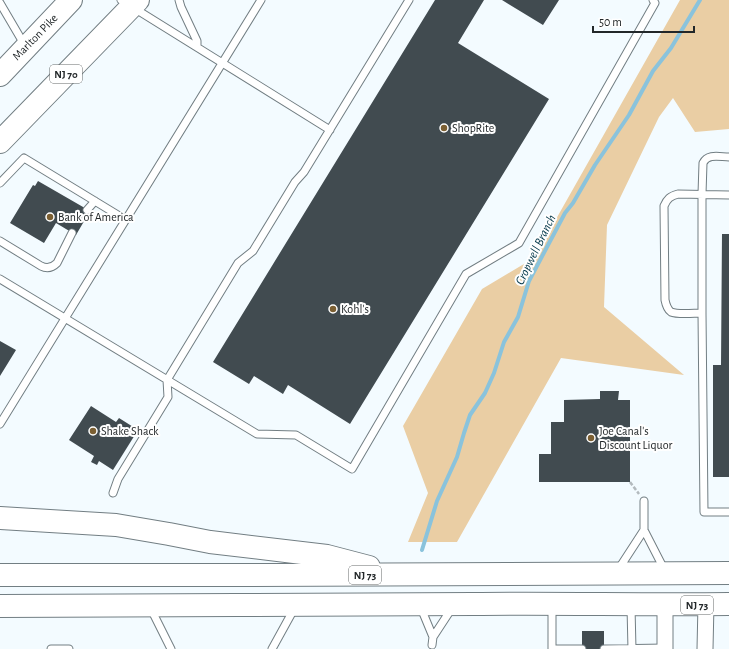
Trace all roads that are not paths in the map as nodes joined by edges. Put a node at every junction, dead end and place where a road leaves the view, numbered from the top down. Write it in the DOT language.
graph roads {
  1 [pos="3,0"];
  2 [pos="71,0"];
  3 [pos="178,0"];
  4 [pos="261,0"];
  5 [pos="409,0"];
  6 [pos="653,0"];
  7 [pos="130,2"];
  8 [pos="0,3"];
  9 [pos="26,47"];
  10 [pos="197,48"];
  11 [pos="222,63"];
  12 [pos="0,75"];
  13 [pos="330,130"];
  14 [pos="0,142"];
  15 [pos="729,157"];
  16 [pos="0,183"];
  17 [pos="702,194"];
  18 [pos="729,195"];
  19 [pos="95,201"];
  20 [pos="87,210"];
  21 [pos="126,220"];
  22 [pos="72,233"];
  23 [pos="0,241"];
  24 [pos="0,279"];
  25 [pos="702,313"];
  26 [pos="65,319"];
  27 [pos="168,380"];
  28 [pos="0,424"];
  29 [pos="113,493"];
  30 [pos="644,501"];
  31 [pos="0,509"];
  32 [pos="729,512"];
  33 [pos="0,518"];
  34 [pos="28,520"];
  35 [pos="644,530"];
  36 [pos="615,573"];
  37 [pos="666,573"];
  38 [pos="729,573"];
  39 [pos="395,574"];
  40 [pos="0,575"];
  41 [pos="729,587"];
  42 [pos="296,604"];
  43 [pos="419,604"];
  44 [pos="455,604"];
  45 [pos="552,604"];
  46 [pos="631,604"];
  47 [pos="706,604"];
  48 [pos="729,604"];
  49 [pos="140,605"];
  50 [pos="665,605"];
  51 [pos="0,606"];
  52 [pos="0,619"];
  53 [pos="433,637"];
  54 [pos="432,645"];
  55 [pos="51,649"];
  56 [pos="69,649"];
  57 [pos="171,649"];
  58 [pos="272,649"];
  59 [pos="552,649"];
  60 [pos="582,649"];
  61 [pos="604,649"];
  62 [pos="632,649"];
  63 [pos="665,649"];
  64 [pos="706,649"];
  1 -- 8 [label="lane"];
  2 -- 9 [label="highway, Marlton Pike"];
  3 -- 10 [label="lane"];
  4 -- 11 [label="lane"];
  5 -- 13 [label="lane"];
  6 -- 27 [label="lane"];
  7 -- 10 [label="lane"];
  7 -- 14 [label="highway, NJ 70"];
  8 -- 9 [label="lane"];
  9 -- 12 [label="highway, Marlton Pike"];
  10 -- 11 [label="lane"];
  11 -- 13 [label="lane"];
  11 -- 21 [label="lane"];
  13 -- 27 [label="lane"];
  15 -- 17 [label="lane"];
  16 -- 19 [label="lane"];
  17 -- 18 [label="lane"];
  17 -- 25 [label="lane"];
  17 -- 25 [label="lane"];
  19 -- 20 [label="lane"];
  19 -- 21 [label="lane"];
  21 -- 26 [label="lane"];
  22 -- 23 [label="lane"];
  24 -- 26 [label="lane"];
  25 -- 32 [label="lane"];
  26 -- 27 [label="lane"];
  26 -- 28 [label="lane"];
  27 -- 29 [label="lane"];
  30 -- 35 [label="lane"];
  31 -- 34 [label="highway"];
  33 -- 34 [label="highway"];
  34 -- 39 [label="highway"];
  35 -- 36 [label="lane"];
  35 -- 37 [label="lane"];
  36 -- 37 [label="highway, NJ 73"];
  36 -- 39 [label="highway, NJ 73"];
  37 -- 38 [label="highway, NJ 73"];
  39 -- 40 [label="highway, NJ 73"];
  41 -- 50 [label="highway"];
  42 -- 43 [label="highway, NJ 73"];
  42 -- 49 [label="highway, NJ 73"];
  42 -- 58 [label="lane"];
  43 -- 44 [label="highway, NJ 73"];
  43 -- 53 [label="lane"];
  44 -- 45 [label="highway, NJ 73"];
  44 -- 53 [label="lane"];
  45 -- 46 [label="highway, NJ 73"];
  45 -- 59 [label="lane"];
  46 -- 50 [label="highway, NJ 73"];
  46 -- 62 [label="lane"];
  47 -- 48 [label="highway, NJ 73"];
  47 -- 50 [label="highway, NJ 73"];
  47 -- 64 [label="street"];
  49 -- 51 [label="highway, NJ 73"];
  49 -- 52 [label="highway"];
  49 -- 57 [label="lane"];
  50 -- 63 [label="street"];
  53 -- 54 [label="lane"];
  55 -- 56 [label="lane"];
  59 -- 60 [label="lane"];
  61 -- 62 [label="lane"];
  62 -- 63 [label="lane"];
}
